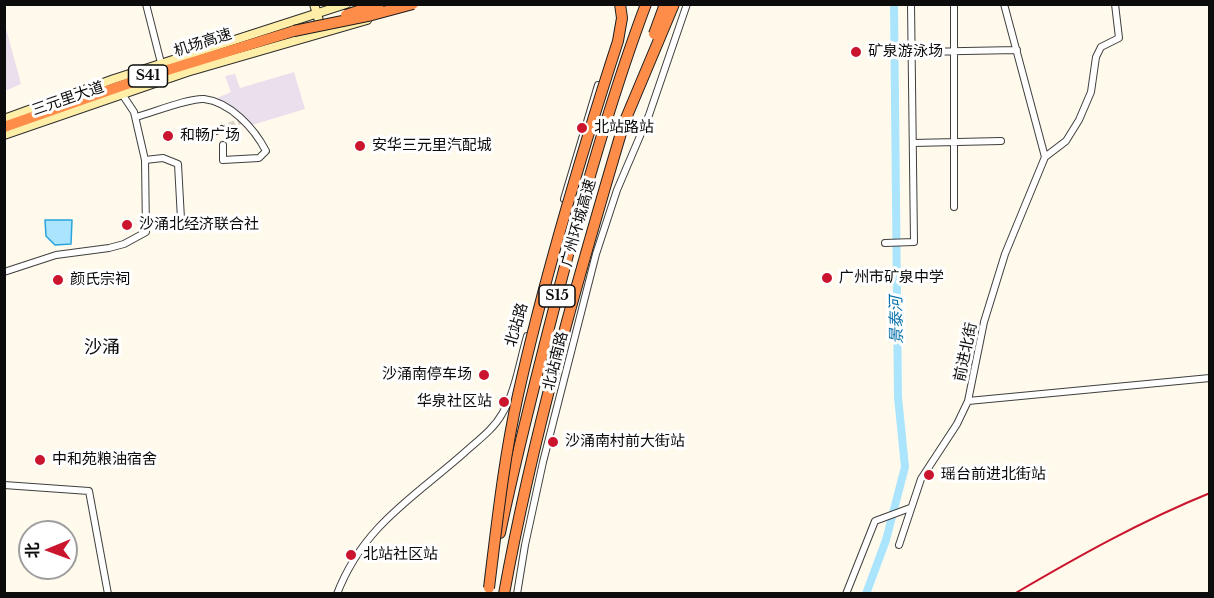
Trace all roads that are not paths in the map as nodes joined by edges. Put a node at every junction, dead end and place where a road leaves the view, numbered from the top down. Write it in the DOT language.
graph roads {
  1 [pos="146,4"];
  2 [pos="346,4"];
  3 [pos="379,4"];
  4 [pos="414,4"];
  5 [pos="620,4"];
  6 [pos="624,4"];
  7 [pos="646,4"];
  8 [pos="663,4"];
  9 [pos="674,4"];
  10 [pos="687,4"];
  11 [pos="911,4"];
  12 [pos="954,4"];
  13 [pos="1004,4"];
  14 [pos="1115,4"];
  15 [pos="316,9"];
  16 [pos="684,13"];
  17 [pos="295,31"];
  18 [pos="323,34"];
  19 [pos="1017,50"];
  20 [pos="954,51"];
  21 [pos="912,52"];
  22 [pos="161,63"];
  23 [pos="122,94"];
  24 [pos="136,117"];
  25 [pos="4,119"];
  26 [pos="624,123"];
  27 [pos="4,127"];
  28 [pos="221,129"];
  29 [pos="4,135"];
  30 [pos="206,135"];
  31 [pos="1001,141"];
  32 [pos="954,142"];
  33 [pos="913,143"];
  34 [pos="223,145"];
  35 [pos="1045,157"];
  36 [pos="145,160"];
  37 [pos="954,207"];
  38 [pos="181,219"];
  39 [pos="885,243"];
  40 [pos="4,272"];
  41 [pos="1209,378"];
  42 [pos="968,401"];
  43 [pos="4,485"];
  44 [pos="910,508"];
  45 [pos="899,545"];
  46 [pos="488,591"];
  47 [pos="108,594"];
  48 [pos="337,594"];
  49 [pos="504,594"];
  50 [pos="518,594"];
  51 [pos="846,594"];
  1 -- 22 [label="street"];
  2 -- 15 [label="main road, 三元里大道"];
  3 -- 17 [label="highway, 机场高速 / S41, bridge"];
  4 -- 17 [label="highway, bridge"];
  4 -- 18 [label="main road, 三元里大道"];
  5 -- 46 [label="highway, bridge"];
  6 -- 48 [label="street, 北站路"];
  7 -- 46 [label="highway, 广州环城高速 / S15, bridge"];
  8 -- 16 [label="street"];
  8 -- 26 [label="highway, 广州环城高速 / S15, bridge"];
  9 -- 26 [label="highway, bridge"];
  10 -- 16 [label="street, 北站南路"];
  11 -- 21 [label="street"];
  12 -- 20 [label="street"];
  13 -- 19 [label="street"];
  14 -- 35 [label="street"];
  15 -- 17 [label="main road, 三元里大道"];
  15 -- 18 [label="main road"];
  16 -- 50 [label="street, 北站南路"];
  17 -- 18 [label="main road, 三元里大道"];
  17 -- 22 [label="main road, 三元里大道"];
  17 -- 23 [label="main road, 三元里大道"];
  17 -- 27 [label="highway, 机场高速 / S41"];
  19 -- 20 [label="street"];
  19 -- 35 [label="street"];
  20 -- 21 [label="street"];
  20 -- 32 [label="street"];
  21 -- 33 [label="street"];
  22 -- 25 [label="main road, 三元里大道"];
  23 -- 24 [label="street"];
  23 -- 29 [label="main road, 三元里大道"];
  24 -- 34 [label="street"];
  24 -- 36 [label="street"];
  26 -- 49 [label="highway, 广州环城高速 / S15"];
  28 -- 30 [label="street"];
  31 -- 32 [label="street"];
  32 -- 33 [label="street"];
  32 -- 37 [label="street"];
  33 -- 39 [label="street"];
  35 -- 42 [label="street, 前进北街"];
  36 -- 38 [label="street"];
  36 -- 40 [label="street"];
  41 -- 42 [label="street"];
  42 -- 44 [label="street, 前进北街"];
  43 -- 47 [label="street"];
  44 -- 45 [label="street, 前进北街"];
  44 -- 51 [label="street"];
}
